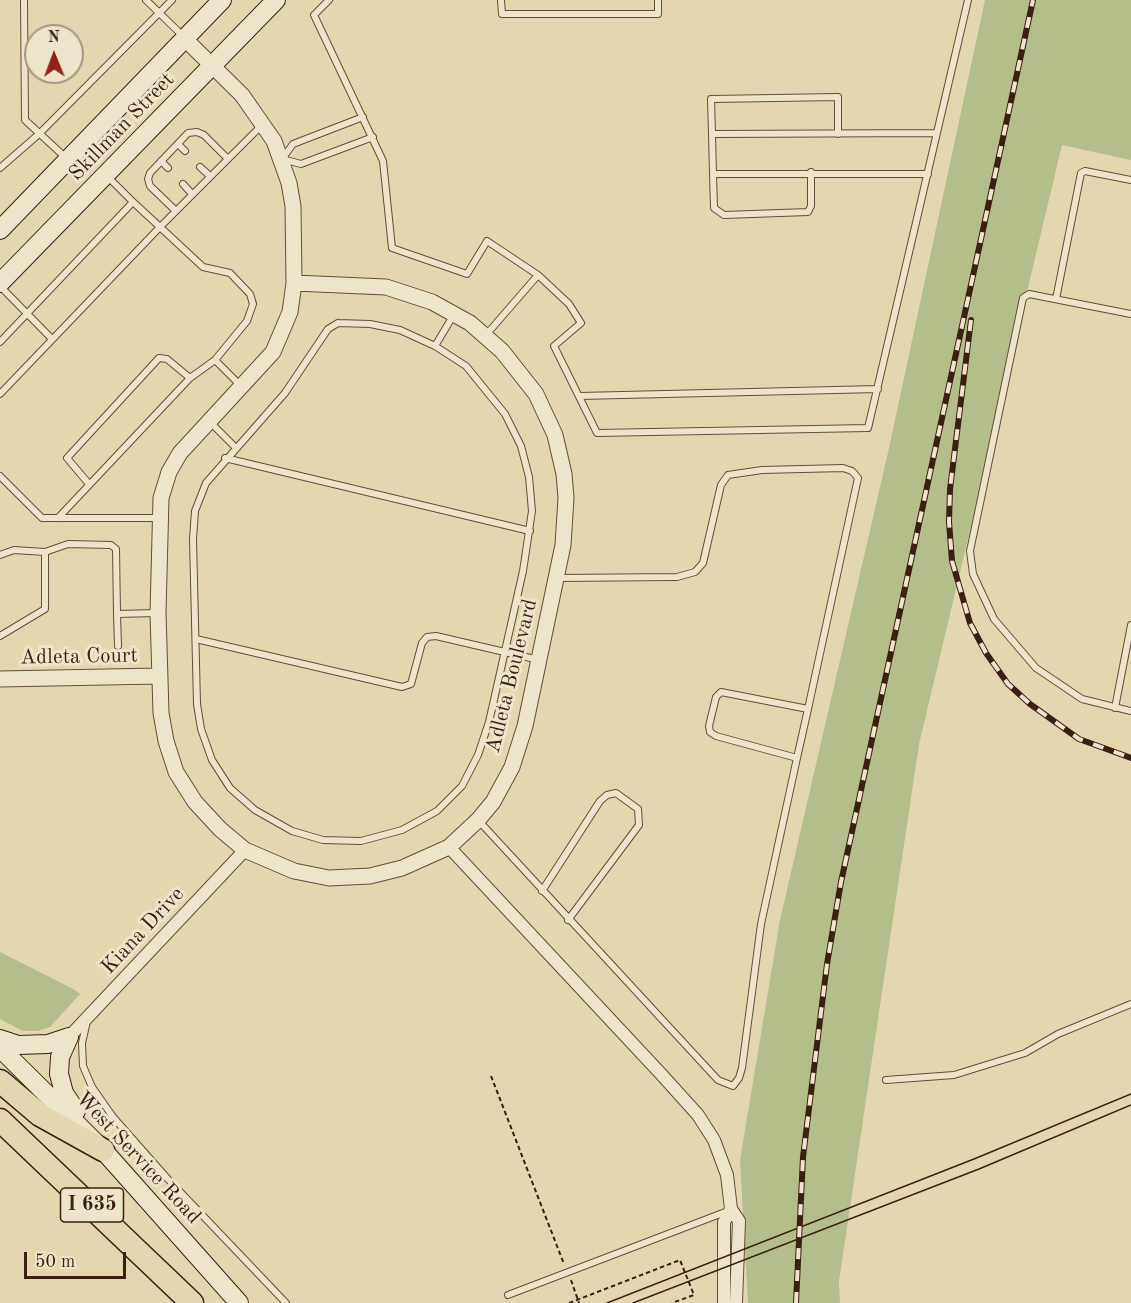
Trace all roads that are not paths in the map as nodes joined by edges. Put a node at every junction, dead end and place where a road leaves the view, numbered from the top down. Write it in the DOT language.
graph roads {
  1 [pos="24,0"];
  2 [pos="146,0"];
  3 [pos="172,0"];
  4 [pos="222,0"];
  5 [pos="276,0"];
  6 [pos="329,0"];
  7 [pos="501,0"];
  8 [pos="658,0"];
  9 [pos="968,0"];
  10 [pos="159,14"];
  11 [pos="185,39"];
  12 [pos="213,65"];
  13 [pos="363,117"];
  14 [pos="264,123"];
  15 [pos="937,133"];
  16 [pos="39,134"];
  17 [pos="712,134"];
  18 [pos="838,134"];
  19 [pos="373,137"];
  20 [pos="178,144"];
  21 [pos="185,151"];
  22 [pos="227,158"];
  23 [pos="282,159"];
  24 [pos="69,161"];
  25 [pos="161,161"];
  26 [pos="200,167"];
  27 [pos="0,168"];
  28 [pos="168,168"];
  29 [pos="811,172"];
  30 [pos="713,174"];
  31 [pos="928,174"];
  32 [pos="107,176"];
  33 [pos="210,176"];
  34 [pos="1131,180"];
  35 [pos="183,184"];
  36 [pos="192,194"];
  37 [pos="133,202"];
  38 [pos="176,211"];
  39 [pos="160,227"];
  40 [pos="0,230"];
  41 [pos="538,275"];
  42 [pos="294,283"];
  43 [pos="0,284"];
  44 [pos="1056,299"];
  45 [pos="454,312"];
  46 [pos="28,313"];
  47 [pos="1131,314"];
  48 [pos="486,335"];
  49 [pos="52,339"];
  50 [pos="0,342"];
  51 [pos="435,346"];
  52 [pos="215,360"];
  53 [pos="190,378"];
  54 [pos="242,387"];
  55 [pos="878,389"];
  56 [pos="0,394"];
  57 [pos="580,396"];
  58 [pos="209,421"];
  59 [pos="235,447"];
  60 [pos="225,458"];
  61 [pos="0,476"];
  62 [pos="89,484"];
  63 [pos="58,518"];
  64 [pos="159,518"];
  65 [pos="530,531"];
  66 [pos="45,552"];
  67 [pos="0,555"];
  68 [pos="557,578"];
  69 [pos="158,613"];
  70 [pos="117,614"];
  71 [pos="1131,630"];
  72 [pos="0,636"];
  73 [pos="196,639"];
  74 [pos="118,646"];
  75 [pos="507,653"];
  76 [pos="539,660"];
  77 [pos="159,676"];
  78 [pos="0,679"];
  79 [pos="1115,708"];
  80 [pos="808,709"];
  81 [pos="1131,711"];
  82 [pos="797,758"];
  83 [pos="478,820"];
  84 [pos="448,847"];
  85 [pos="245,850"];
  86 [pos="542,891"];
  87 [pos="568,920"];
  88 [pos="1131,1004"];
  89 [pos="88,1018"];
  90 [pos="69,1038"];
  91 [pos="0,1039"];
  92 [pos="0,1048"];
  93 [pos="886,1080"];
  94 [pos="0,1082"];
  95 [pos="0,1120"];
  96 [pos="103,1150"];
  97 [pos="731,1209"];
  98 [pos="508,1295"];
  99 [pos="192,1303"];
  100 [pos="239,1303"];
  101 [pos="286,1303"];
  102 [pos="724,1303"];
  103 [pos="736,1303"];
  1 -- 16 [label="lane"];
  2 -- 10 [label="lane"];
  3 -- 10 [label="lane"];
  4 -- 11 [label="main road, Skillman Street"];
  5 -- 12 [label="main road, Skillman Street"];
  6 -- 13 [label="lane"];
  7 -- 8 [label="lane"];
  9 -- 15 [label="lane"];
  10 -- 11 [label="lane"];
  10 -- 16 [label="lane"];
  11 -- 12 [label="street, Adleta Boulevard"];
  11 -- 24 [label="main road, Skillman Street"];
  12 -- 14 [label="street, Adleta Boulevard"];
  12 -- 32 [label="main road, Skillman Street"];
  13 -- 19 [label="lane"];
  13 -- 23 [label="lane"];
  14 -- 22 [label="lane"];
  14 -- 23 [label="street, Adleta Boulevard"];
  15 -- 18 [label="lane"];
  15 -- 31 [label="lane"];
  16 -- 24 [label="lane"];
  16 -- 27 [label="lane"];
  17 -- 18 [label="lane"];
  17 -- 18 [label="lane"];
  17 -- 30 [label="lane"];
  19 -- 23 [label="lane"];
  19 -- 41 [label="lane"];
  20 -- 21 [label="lane"];
  20 -- 22 [label="lane"];
  20 -- 25 [label="lane"];
  22 -- 33 [label="lane"];
  23 -- 42 [label="street, Adleta Boulevard"];
  24 -- 40 [label="main road, Skillman Street"];
  25 -- 28 [label="lane"];
  25 -- 38 [label="lane"];
  26 -- 33 [label="lane"];
  29 -- 30 [label="lane"];
  29 -- 30 [label="lane"];
  29 -- 31 [label="lane"];
  31 -- 55 [label="lane"];
  32 -- 37 [label="lane"];
  32 -- 43 [label="main road, Skillman Street"];
  33 -- 36 [label="lane"];
  34 -- 44 [label="lane"];
  35 -- 36 [label="lane"];
  36 -- 38 [label="lane"];
  37 -- 39 [label="lane"];
  37 -- 46 [label="lane"];
  38 -- 39 [label="lane"];
  39 -- 49 [label="lane"];
  39 -- 52 [label="lane"];
  41 -- 48 [label="lane"];
  41 -- 57 [label="lane"];
  42 -- 45 [label="street, Adleta Boulevard"];
  42 -- 54 [label="street, Adleta Boulevard"];
  43 -- 46 [label="lane"];
  44 -- 47 [label="lane"];
  44 -- 79 [label="lane"];
  45 -- 48 [label="street, Adleta Boulevard"];
  45 -- 51 [label="lane"];
  46 -- 49 [label="lane"];
  46 -- 50 [label="lane"];
  48 -- 68 [label="street, Adleta Boulevard"];
  49 -- 56 [label="lane"];
  51 -- 59 [label="lane"];
  51 -- 65 [label="lane"];
  52 -- 53 [label="lane"];
  52 -- 54 [label="lane"];
  53 -- 62 [label="lane"];
  53 -- 62 [label="lane"];
  54 -- 58 [label="street, Adleta Boulevard"];
  55 -- 57 [label="lane"];
  55 -- 57 [label="lane"];
  58 -- 59 [label="lane"];
  58 -- 64 [label="street, Adleta Boulevard"];
  59 -- 60 [label="lane"];
  60 -- 65 [label="lane"];
  60 -- 73 [label="lane"];
  61 -- 63 [label="lane"];
  62 -- 63 [label="lane"];
  63 -- 64 [label="lane"];
  64 -- 69 [label="street, Adleta Boulevard"];
  65 -- 75 [label="lane"];
  66 -- 67 [label="lane"];
  66 -- 70 [label="lane"];
  66 -- 72 [label="lane"];
  68 -- 76 [label="street, Adleta Boulevard"];
  68 -- 80 [label="lane"];
  69 -- 70 [label="lane"];
  69 -- 77 [label="street, Adleta Boulevard"];
  70 -- 74 [label="lane"];
  71 -- 79 [label="lane"];
  73 -- 75 [label="lane"];
  73 -- 75 [label="lane"];
  75 -- 76 [label="lane"];
  76 -- 83 [label="street, Adleta Boulevard"];
  77 -- 78 [label="street, Adleta Court"];
  77 -- 85 [label="street, Adleta Boulevard"];
  79 -- 81 [label="lane"];
  80 -- 82 [label="lane"];
  80 -- 82 [label="lane"];
  82 -- 87 [label="lane"];
  83 -- 84 [label="street, Adleta Boulevard"];
  83 -- 86 [label="lane"];
  84 -- 85 [label="street, Adleta Boulevard"];
  84 -- 97 [label="street"];
  85 -- 89 [label="street, Kiana Drive"];
  86 -- 87 [label="lane"];
  86 -- 87 [label="lane"];
  88 -- 93 [label="lane"];
  89 -- 90 [label="street, Kiana Drive"];
  89 -- 101 [label="lane"];
  90 -- 91 [label="main road"];
  90 -- 96 [label="main road"];
  92 -- 96 [label="main road, West Service Road"];
  94 -- 96 [label="highway"];
  95 -- 99 [label="highway, I 635"];
  96 -- 100 [label="main road, West Service Road"];
  97 -- 98 [label="lane"];
  97 -- 102 [label="street"];
  97 -- 103 [label="street"];
}
